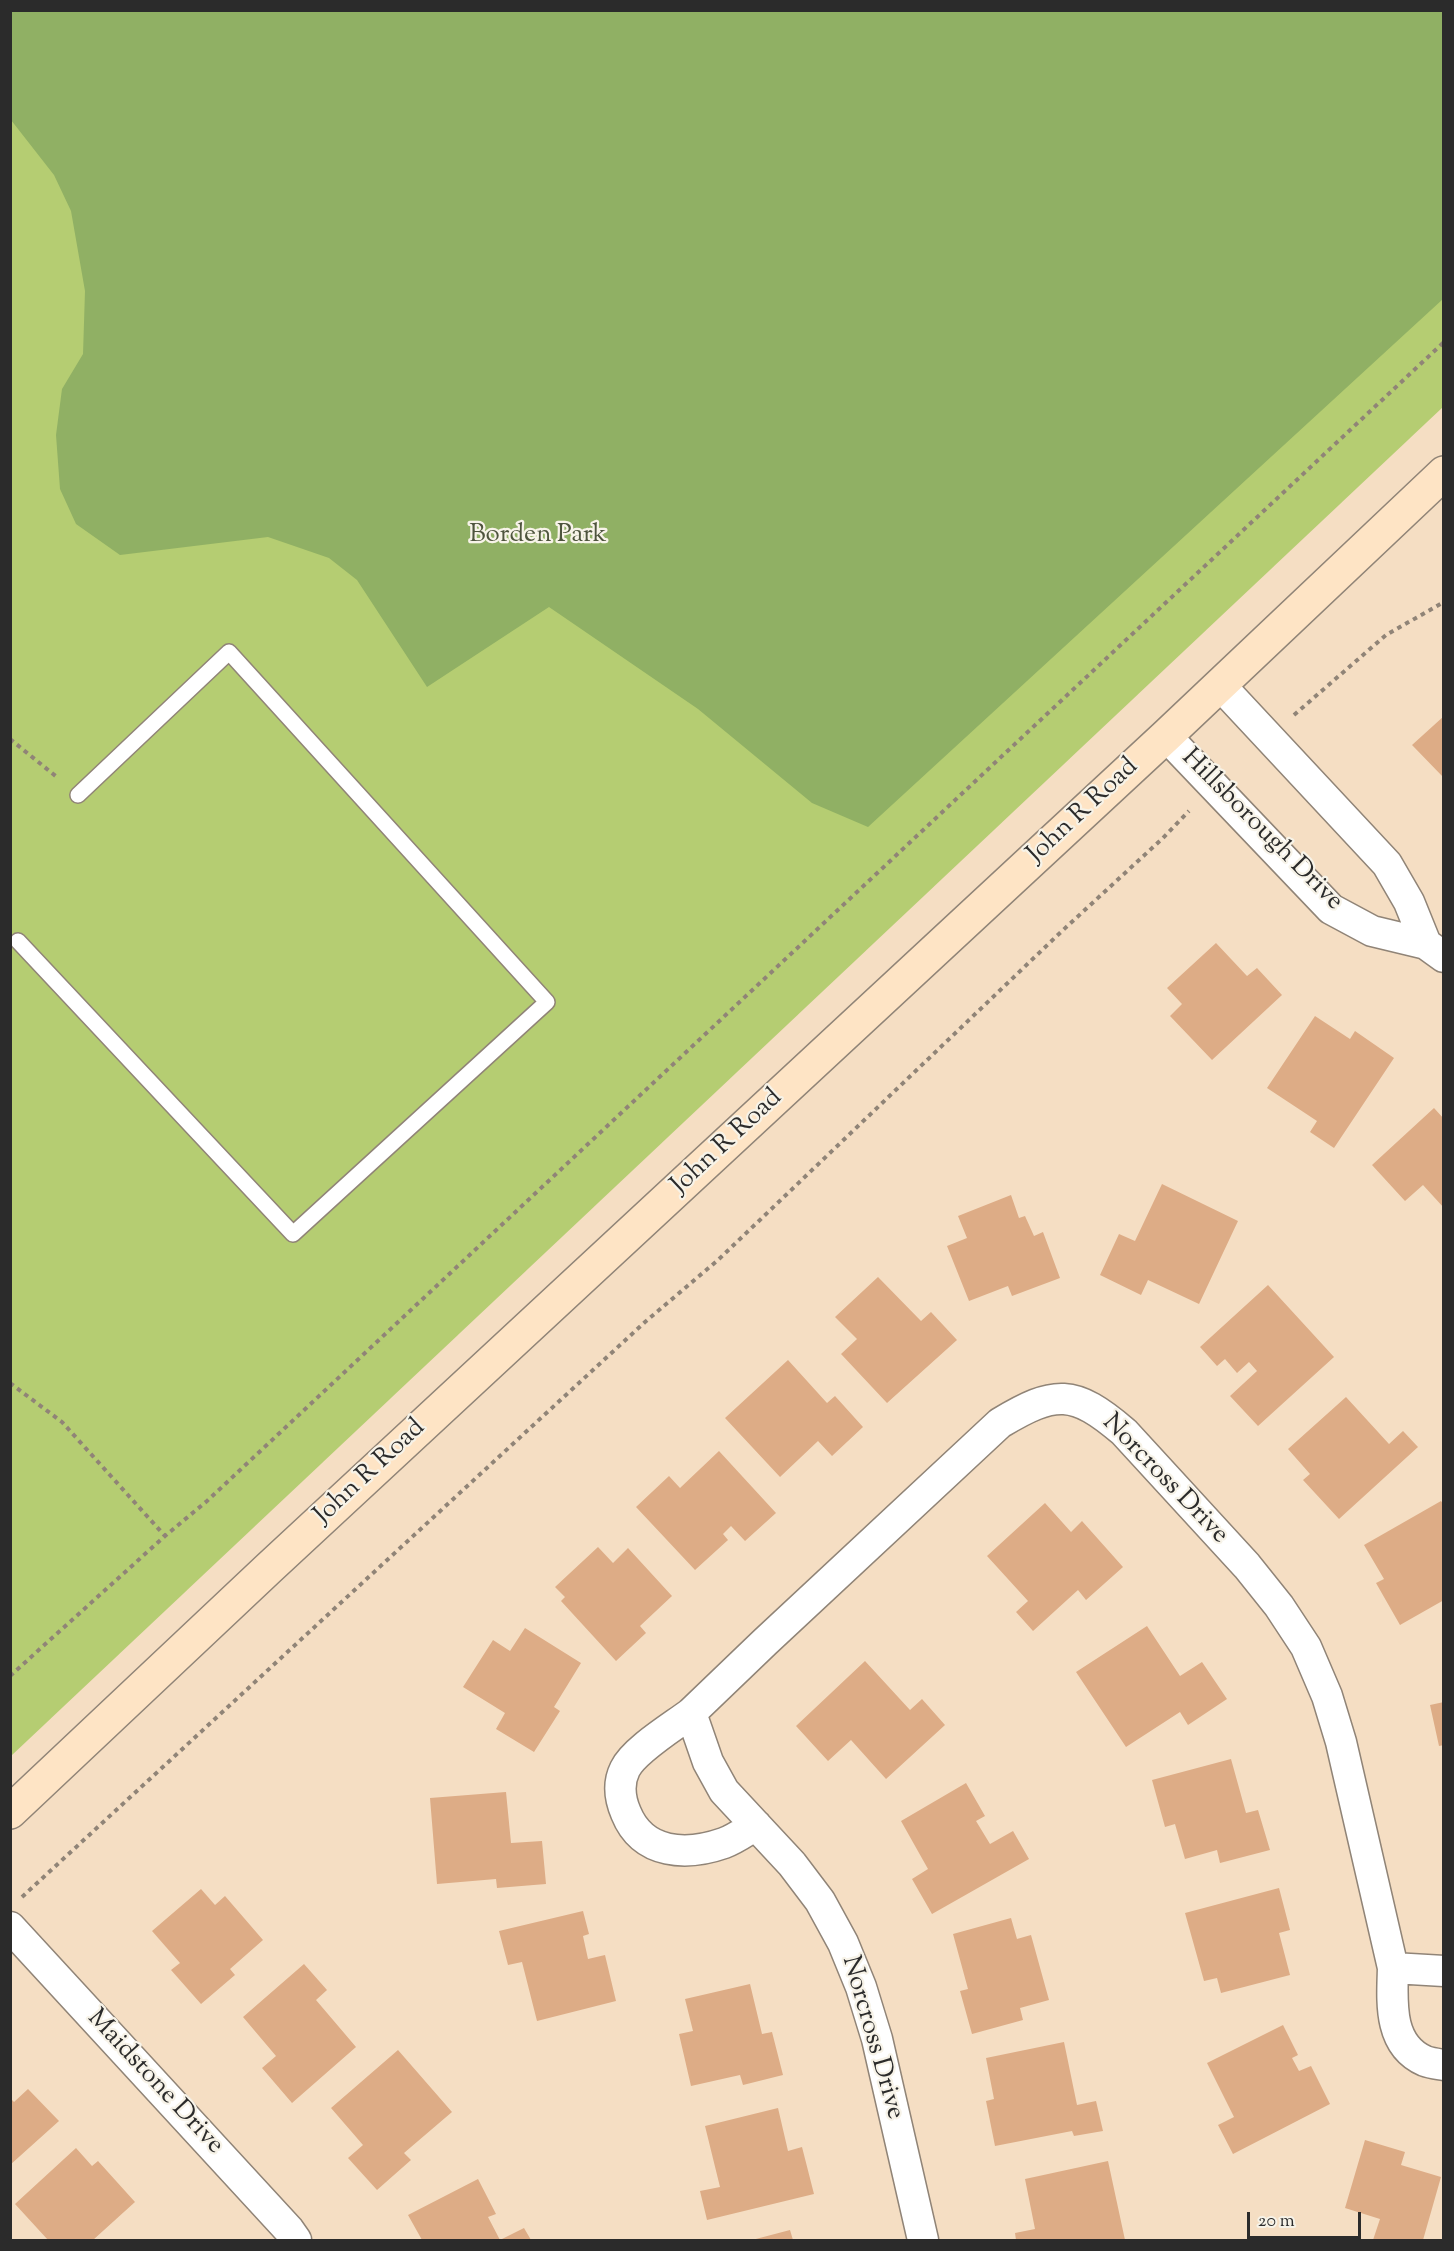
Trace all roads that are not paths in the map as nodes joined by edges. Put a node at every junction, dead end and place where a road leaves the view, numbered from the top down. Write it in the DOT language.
graph roads {
  1 [pos="1443,473"];
  2 [pos="1220,685"];
  3 [pos="1166,736"];
  4 [pos="78,795"];
  5 [pos="18,941"];
  6 [pos="1435,950"];
  7 [pos="691,1713"];
  8 [pos="10,1812"];
  9 [pos="756,1825"];
  10 [pos="10,1927"];
  11 [pos="1393,1968"];
  12 [pos="1443,1971"];
  13 [pos="1443,2066"];
  14 [pos="296,2241"];
  15 [pos="923,2241"];
  1 -- 2 [label="main road, John R Road"];
  2 -- 3 [label="main road, John R Road"];
  2 -- 6 [label="street, Hillsborough Drive"];
  3 -- 6 [label="street, Hillsborough Drive"];
  3 -- 8 [label="main road, John R Road"];
  4 -- 5 [label="lane"];
  7 -- 9 [label="street, Norcross Drive"];
  7 -- 9 [label="street, Norcross Drive"];
  7 -- 11 [label="street, Norcross Drive"];
  9 -- 15 [label="street, Norcross Drive"];
  10 -- 14 [label="street, Maidstone Drive"];
  11 -- 12 [label="street"];
  11 -- 13 [label="street, Norcross Drive"];
}
